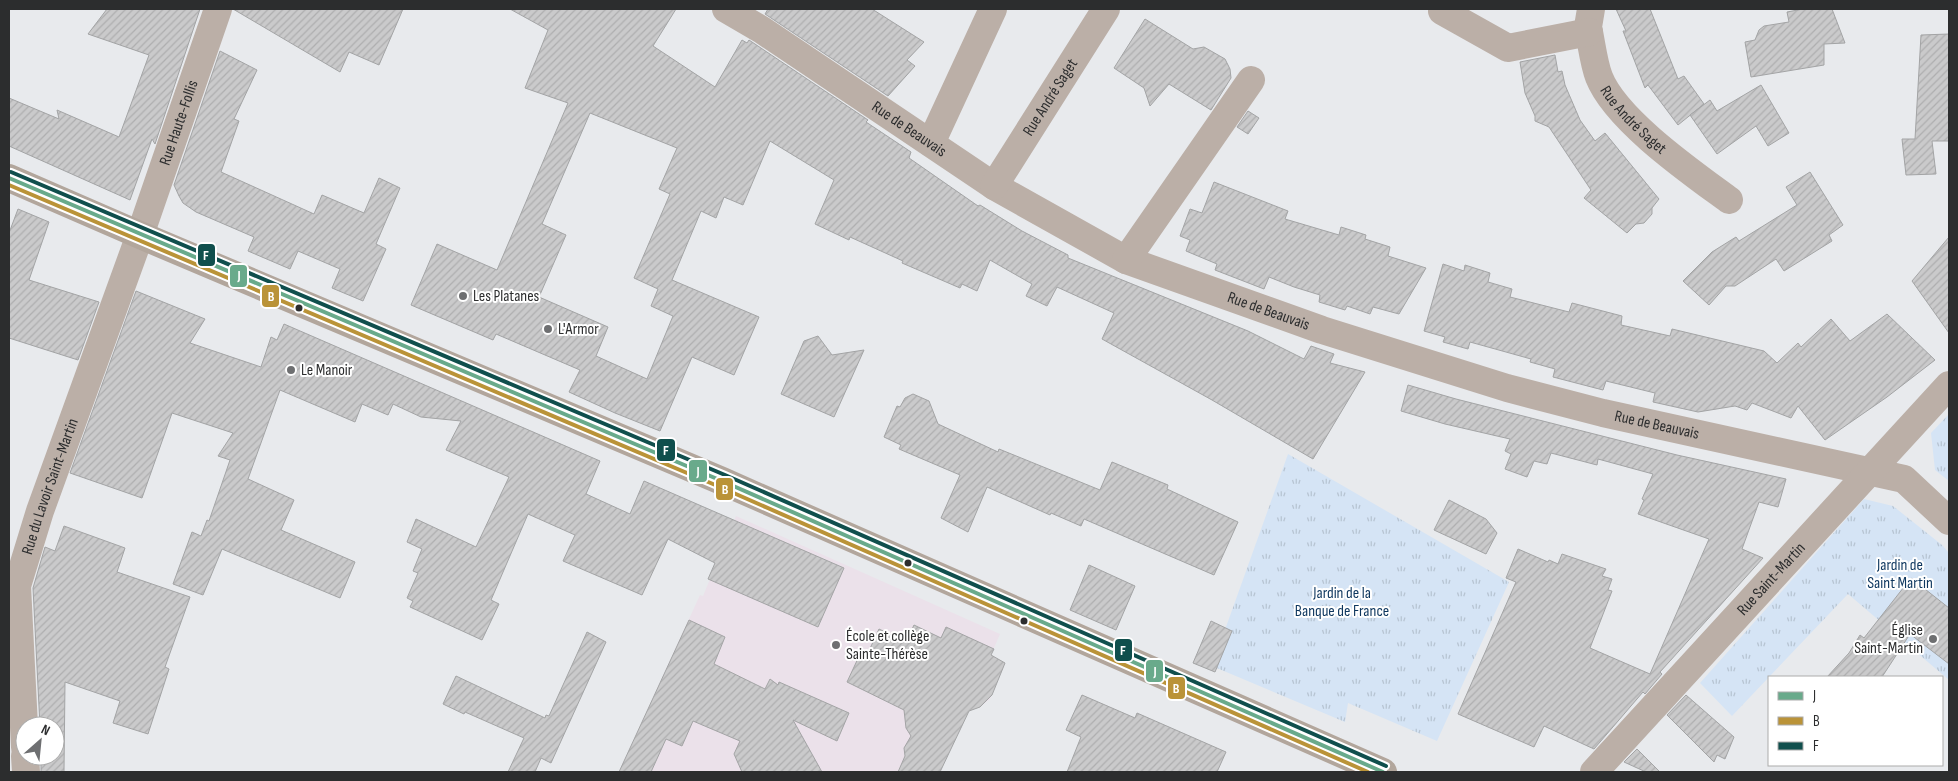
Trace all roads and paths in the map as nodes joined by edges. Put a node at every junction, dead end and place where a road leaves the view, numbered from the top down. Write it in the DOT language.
graph roads {
  1 [pos="218,9"];
  2 [pos="726,9"];
  3 [pos="993,9"];
  4 [pos="1106,9"];
  5 [pos="1442,12"];
  6 [pos="1590,21"];
  7 [pos="1251,80"];
  8 [pos="931,143"];
  9 [pos="9,178"];
  10 [pos="994,186"];
  11 [pos="1729,200"];
  12 [pos="140,235"];
  13 [pos="1126,260"];
  14 [pos="1949,385"];
  15 [pos="1872,471"];
  16 [pos="1949,521"];
  17 [pos="23,716"];
  18 [pos="1383,772"];
  19 [pos="1594,772"];
  1 -- 12 [label="street, Rue Haute-Follis"];
  2 -- 8 [label="street, Rue de Beauvais"];
  3 -- 8 [label="street"];
  4 -- 10 [label="street, Rue André Saget"];
  5 -- 6 [label="street"];
  6 -- 11 [label="street, Rue André Saget"];
  7 -- 13 [label="street"];
  8 -- 10 [label="street, Rue de Beauvais"];
  9 -- 12 [label="main road"];
  10 -- 13 [label="street, Rue de Beauvais"];
  12 -- 17 [label="street, Rue du Lavoir Saint-Martin"];
  12 -- 18 [label="main road"];
  13 -- 15 [label="street, Rue de Beauvais"];
  14 -- 15 [label="street, Rue Saint-Martin"];
  15 -- 16 [label="street, Rue de Beauvais"];
  15 -- 19 [label="street, Rue Saint-Martin"];
}
